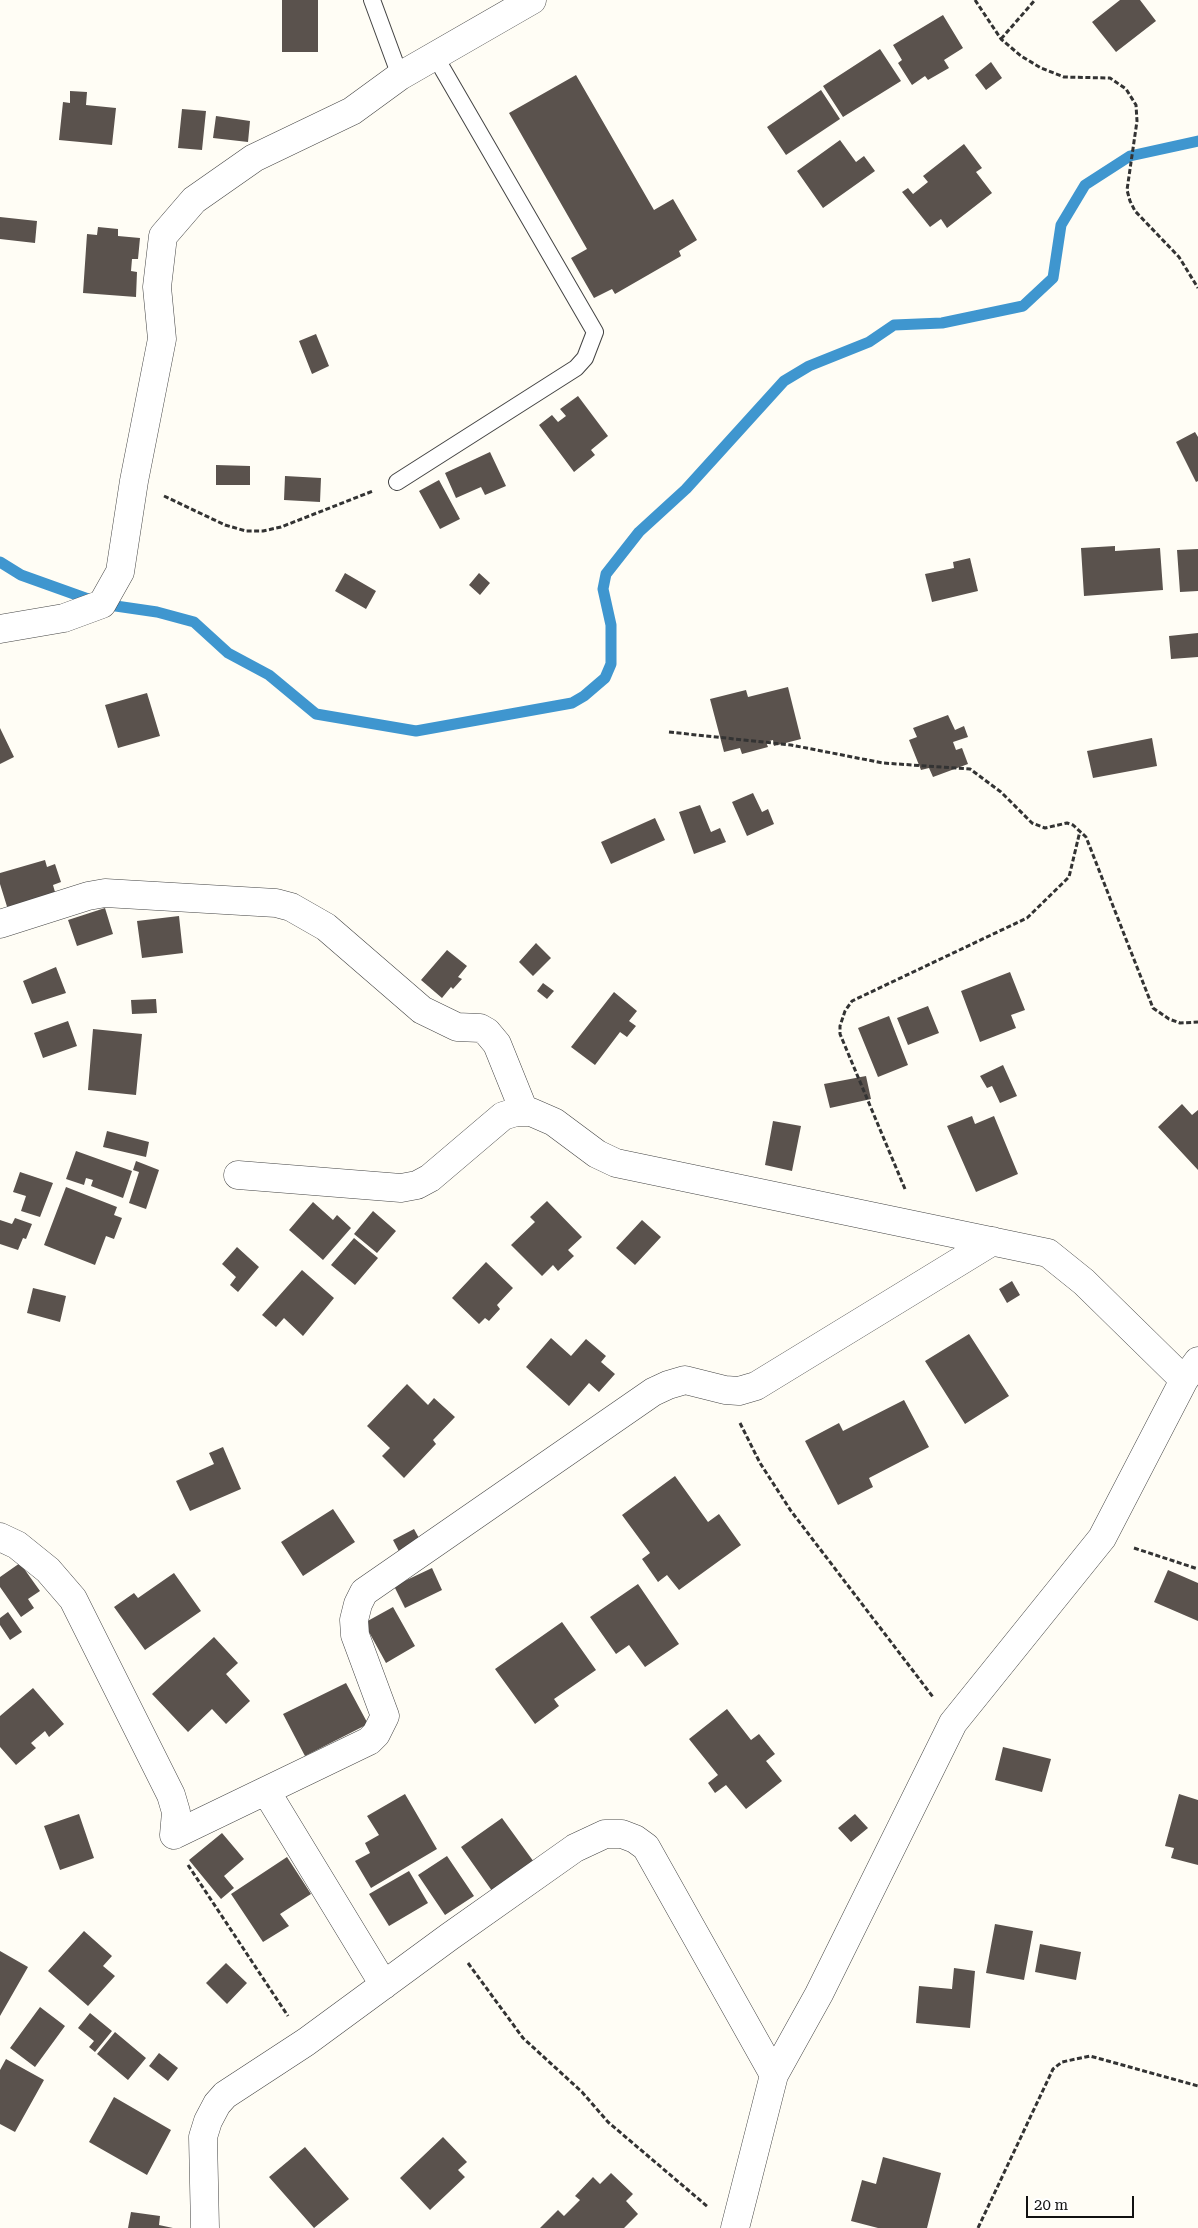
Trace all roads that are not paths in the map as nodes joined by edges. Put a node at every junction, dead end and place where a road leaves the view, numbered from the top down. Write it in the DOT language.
graph roads {
  1 [pos="372,0"];
  2 [pos="532,0"];
  3 [pos="435,56"];
  4 [pos="400,76"];
  5 [pos="397,482"];
  6 [pos="0,629"];
  7 [pos="0,924"];
  8 [pos="524,1111"];
  9 [pos="238,1175"];
  10 [pos="993,1241"];
  11 [pos="1191,1370"];
  12 [pos="0,1537"];
  13 [pos="266,1791"];
  14 [pos="384,1985"];
  15 [pos="774,2075"];
  16 [pos="205,2228"];
  17 [pos="735,2228"];
  1 -- 4 [label="lane"];
  2 -- 3 [label="street"];
  3 -- 4 [label="street"];
  3 -- 5 [label="lane"];
  4 -- 6 [label="street"];
  7 -- 8 [label="street"];
  8 -- 9 [label="street"];
  8 -- 10 [label="street"];
  10 -- 11 [label="street"];
  10 -- 13 [label="street"];
  11 -- 15 [label="street"];
  12 -- 13 [label="street"];
  13 -- 14 [label="street"];
  14 -- 15 [label="street"];
  14 -- 16 [label="street"];
  15 -- 17 [label="street"];
}
